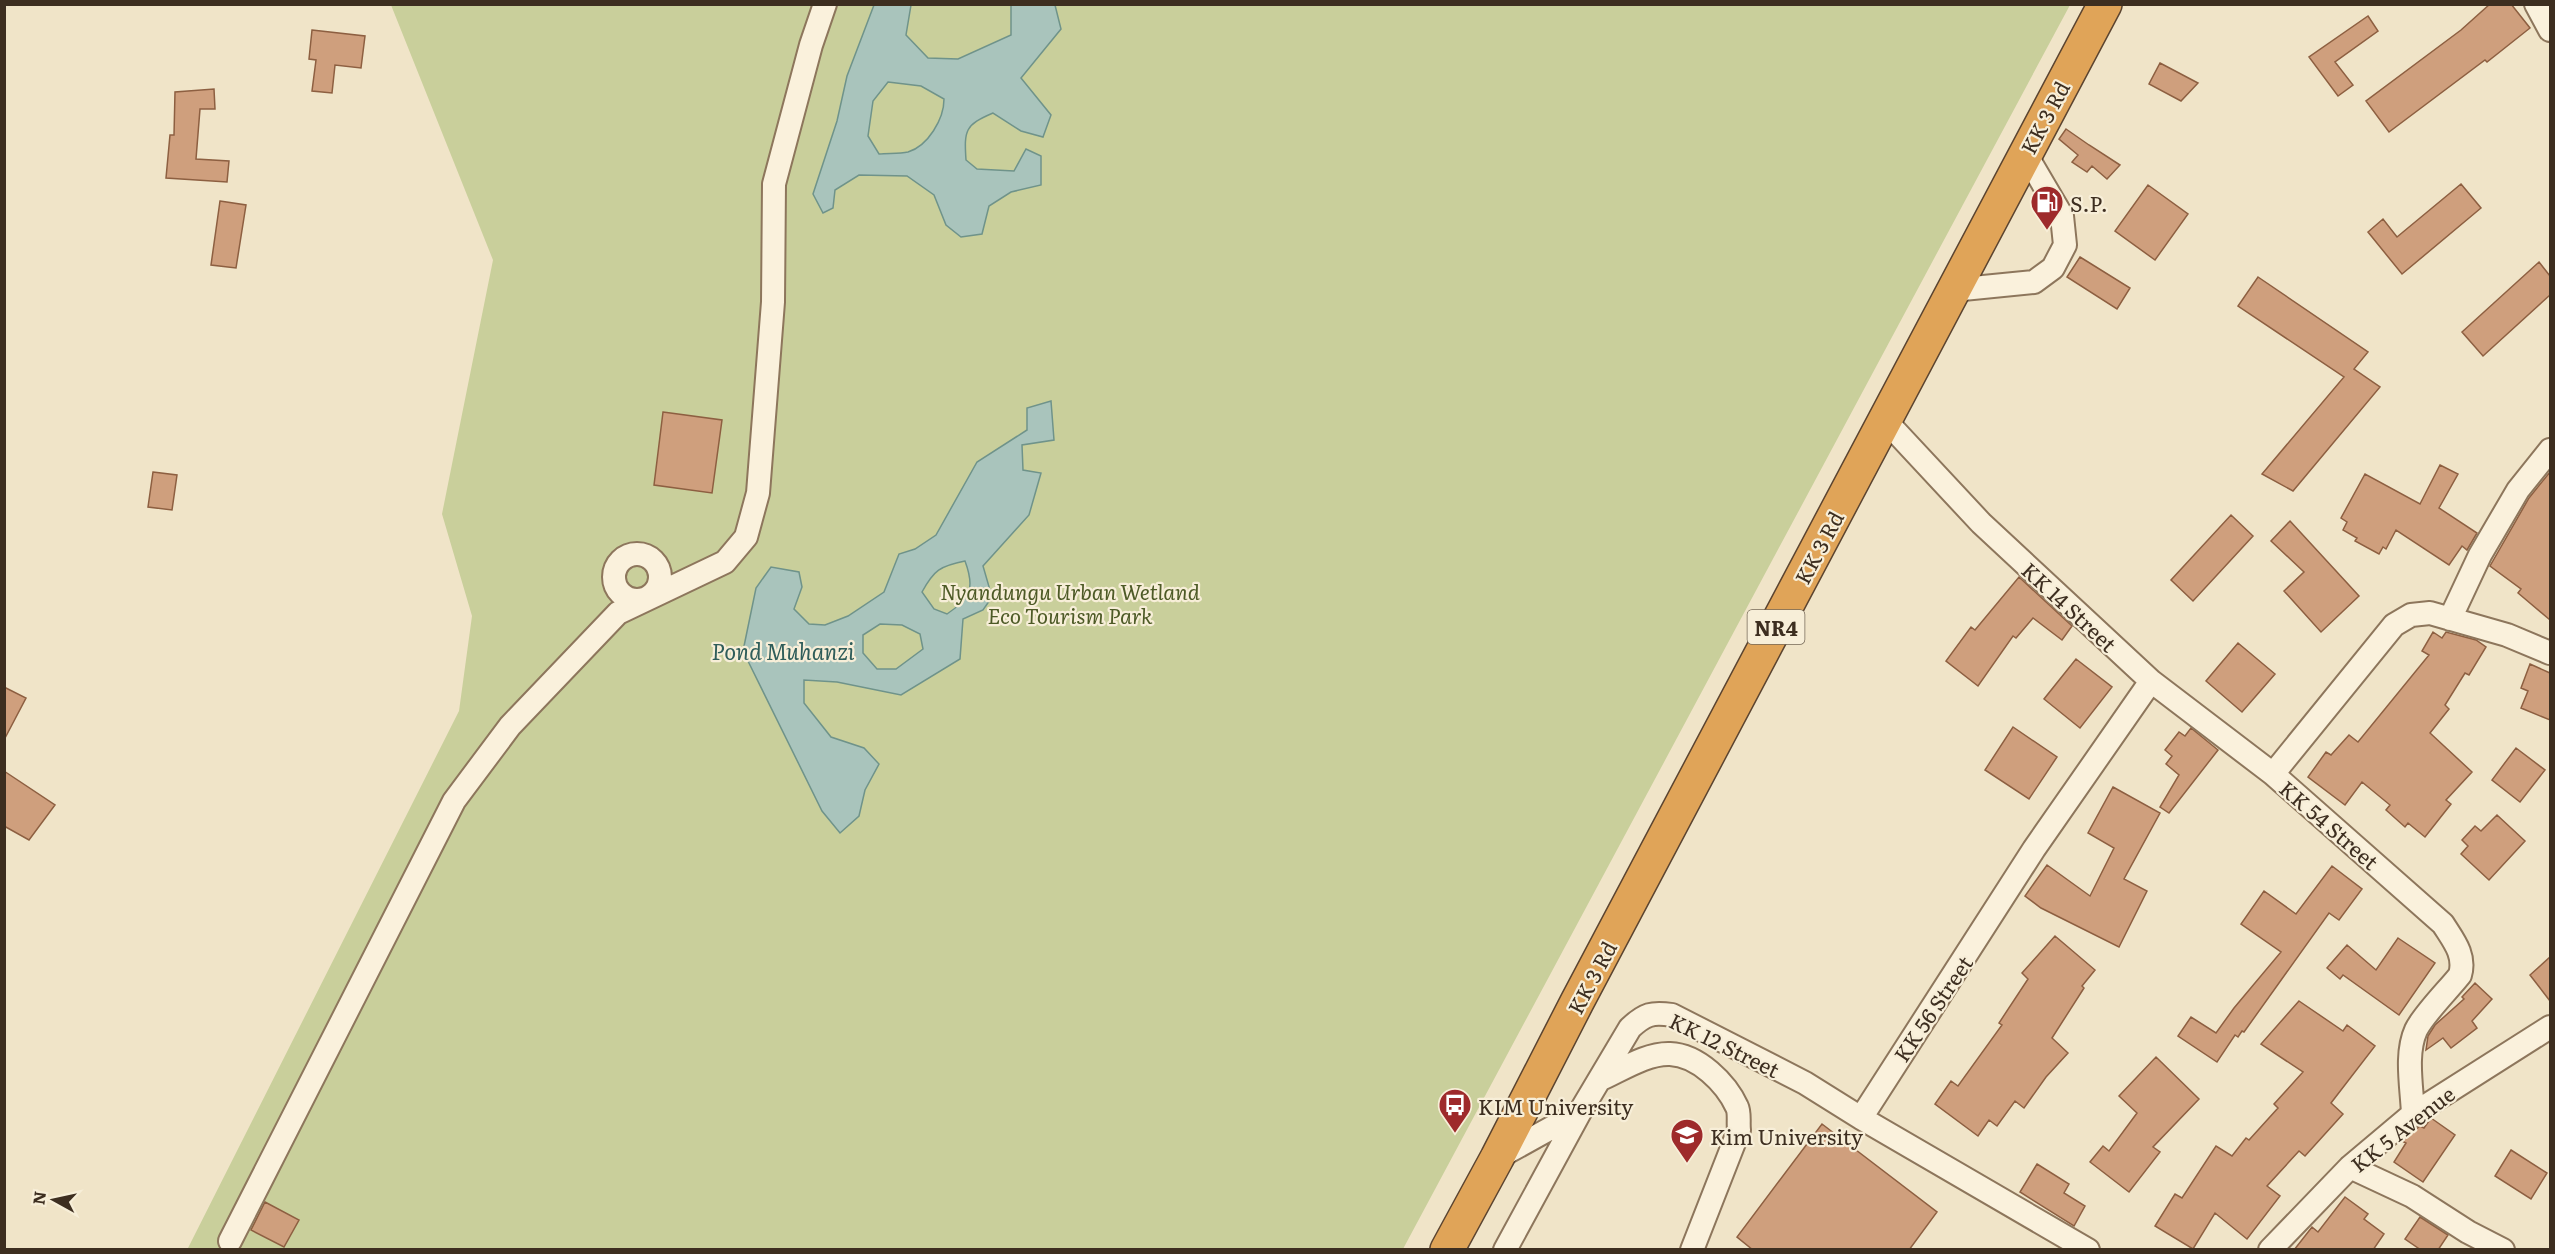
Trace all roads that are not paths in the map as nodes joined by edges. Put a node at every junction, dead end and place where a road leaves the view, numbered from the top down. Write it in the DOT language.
graph roads {
  1 [pos="825,4"];
  2 [pos="2105,4"];
  3 [pos="2536,4"];
  4 [pos="2550,30"];
  5 [pos="2025,153"];
  6 [pos="1953,290"];
  7 [pos="1885,420"];
  8 [pos="2550,450"];
  9 [pos="2450,619"];
  10 [pos="2550,653"];
  11 [pos="2151,681"];
  12 [pos="2273,774"];
  13 [pos="2550,1027"];
  14 [pos="1599,1080"];
  15 [pos="1580,1112"];
  16 [pos="2413,1114"];
  17 [pos="1861,1118"];
  18 [pos="1497,1158"];
  19 [pos="2350,1167"];
  20 [pos="230,1242"];
  21 [pos="2078,1247"];
  22 [pos="1446,1250"];
  23 [pos="1505,1250"];
  24 [pos="1692,1250"];
  25 [pos="2270,1250"];
  26 [pos="2502,1250"];
  1 -- 20 [label="street"];
  2 -- 5 [label="highway, KK 3 Rd / NR4"];
  3 -- 4 [label="street"];
  5 -- 6 [label="highway, KK 3 Rd / NR4"];
  5 -- 6 [label="street"];
  6 -- 7 [label="highway, KK 3 Rd / NR4"];
  7 -- 11 [label="street, KK 14 Street"];
  7 -- 18 [label="highway, KK 3 Rd / NR4"];
  8 -- 9 [label="street"];
  9 -- 10 [label="street, KK 54 Street"];
  9 -- 12 [label="street, KK 54 Street"];
  11 -- 12 [label="street, KK 14 Street"];
  11 -- 17 [label="street, KK 56 Street"];
  12 -- 16 [label="street, KK 54 Street"];
  13 -- 16 [label="street, KK 5 Avenue"];
  14 -- 15 [label="street, KK 12 Street"];
  14 -- 17 [label="street, KK 12 Street"];
  14 -- 24 [label="street"];
  15 -- 18 [label="street"];
  15 -- 23 [label="street, KK 12 Street"];
  16 -- 19 [label="street, KK 5 Avenue"];
  17 -- 21 [label="street"];
  18 -- 22 [label="highway, KK 3 Rd / NR4"];
  19 -- 25 [label="street, KK 5 Avenue"];
  19 -- 26 [label="street"];
}
